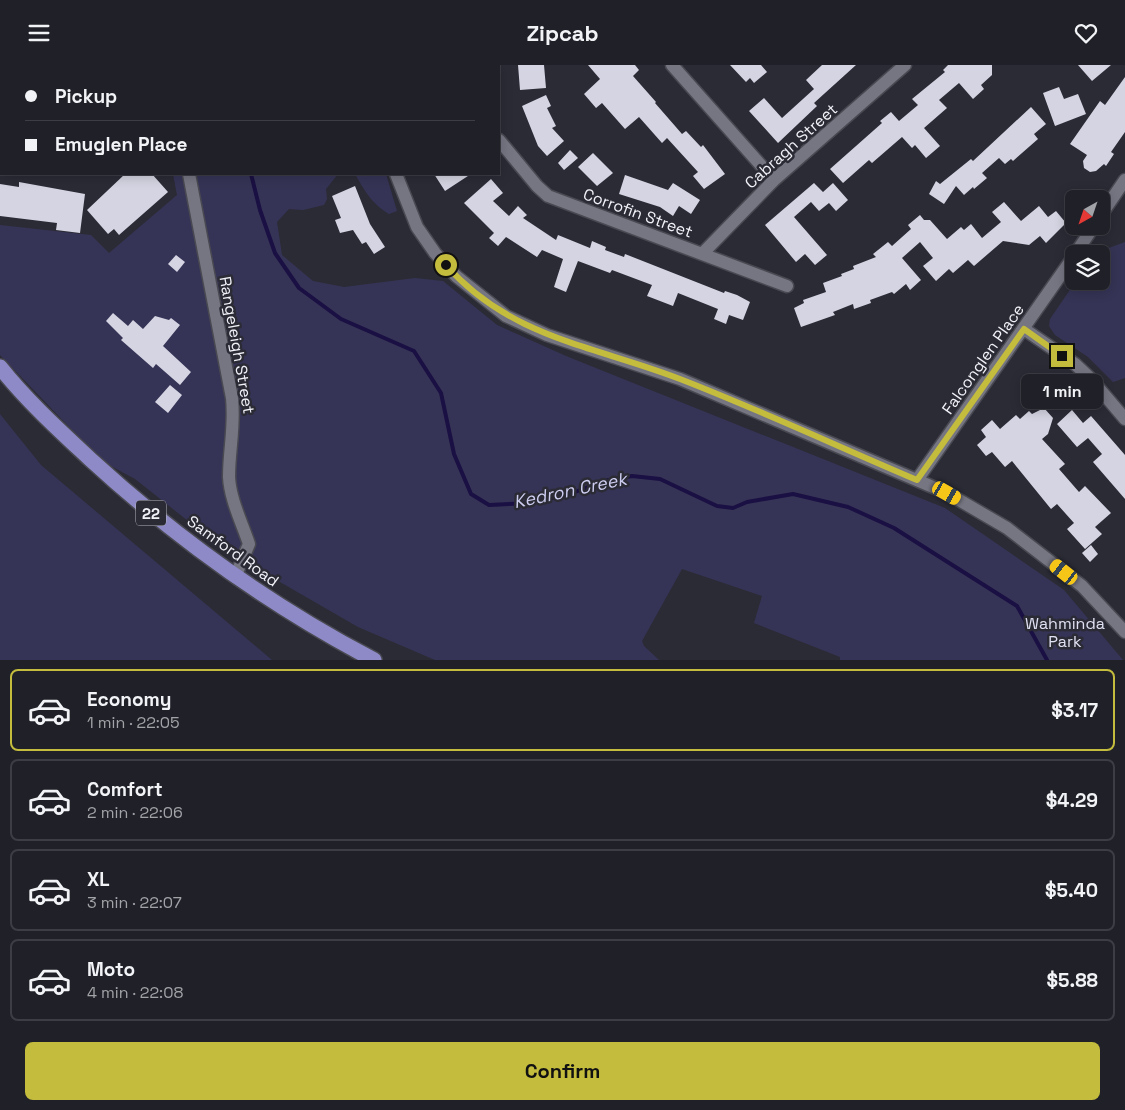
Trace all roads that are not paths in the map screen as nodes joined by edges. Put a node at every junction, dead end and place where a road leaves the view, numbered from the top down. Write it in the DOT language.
graph roads {
  1 [pos="672,65"];
  2 [pos="905,65"];
  3 [pos="500,141"];
  4 [pos="189,175"];
  5 [pos="396,175"];
  6 [pos="774,180"];
  7 [pos="1125,181"];
  8 [pos="1110,202"];
  9 [pos="702,254"];
  10 [pos="1065,268"];
  11 [pos="787,287"];
  12 [pos="1024,329"];
  13 [pos="0,367"];
  14 [pos="1125,419"];
  15 [pos="917,480"];
  16 [pos="235,577"];
  17 [pos="1125,632"];
  18 [pos="374,660"];
  1 -- 6 [label="street"];
  2 -- 6 [label="street, Cabragh Street"];
  3 -- 9 [label="street, Corrofin Street"];
  4 -- 16 [label="street, Rangeleigh Street"];
  5 -- 15 [label="street"];
  6 -- 9 [label="street, Cabragh Street"];
  7 -- 8 [label="street"];
  9 -- 11 [label="street, Corrofin Street"];
  10 -- 12 [label="street, Falconglen Place"];
  12 -- 14 [label="street"];
  12 -- 15 [label="street, Falconglen Place"];
  13 -- 16 [label="main road, Samford Road / 22"];
  15 -- 17 [label="street"];
  16 -- 18 [label="main road, Samford Road / 22"];
}
